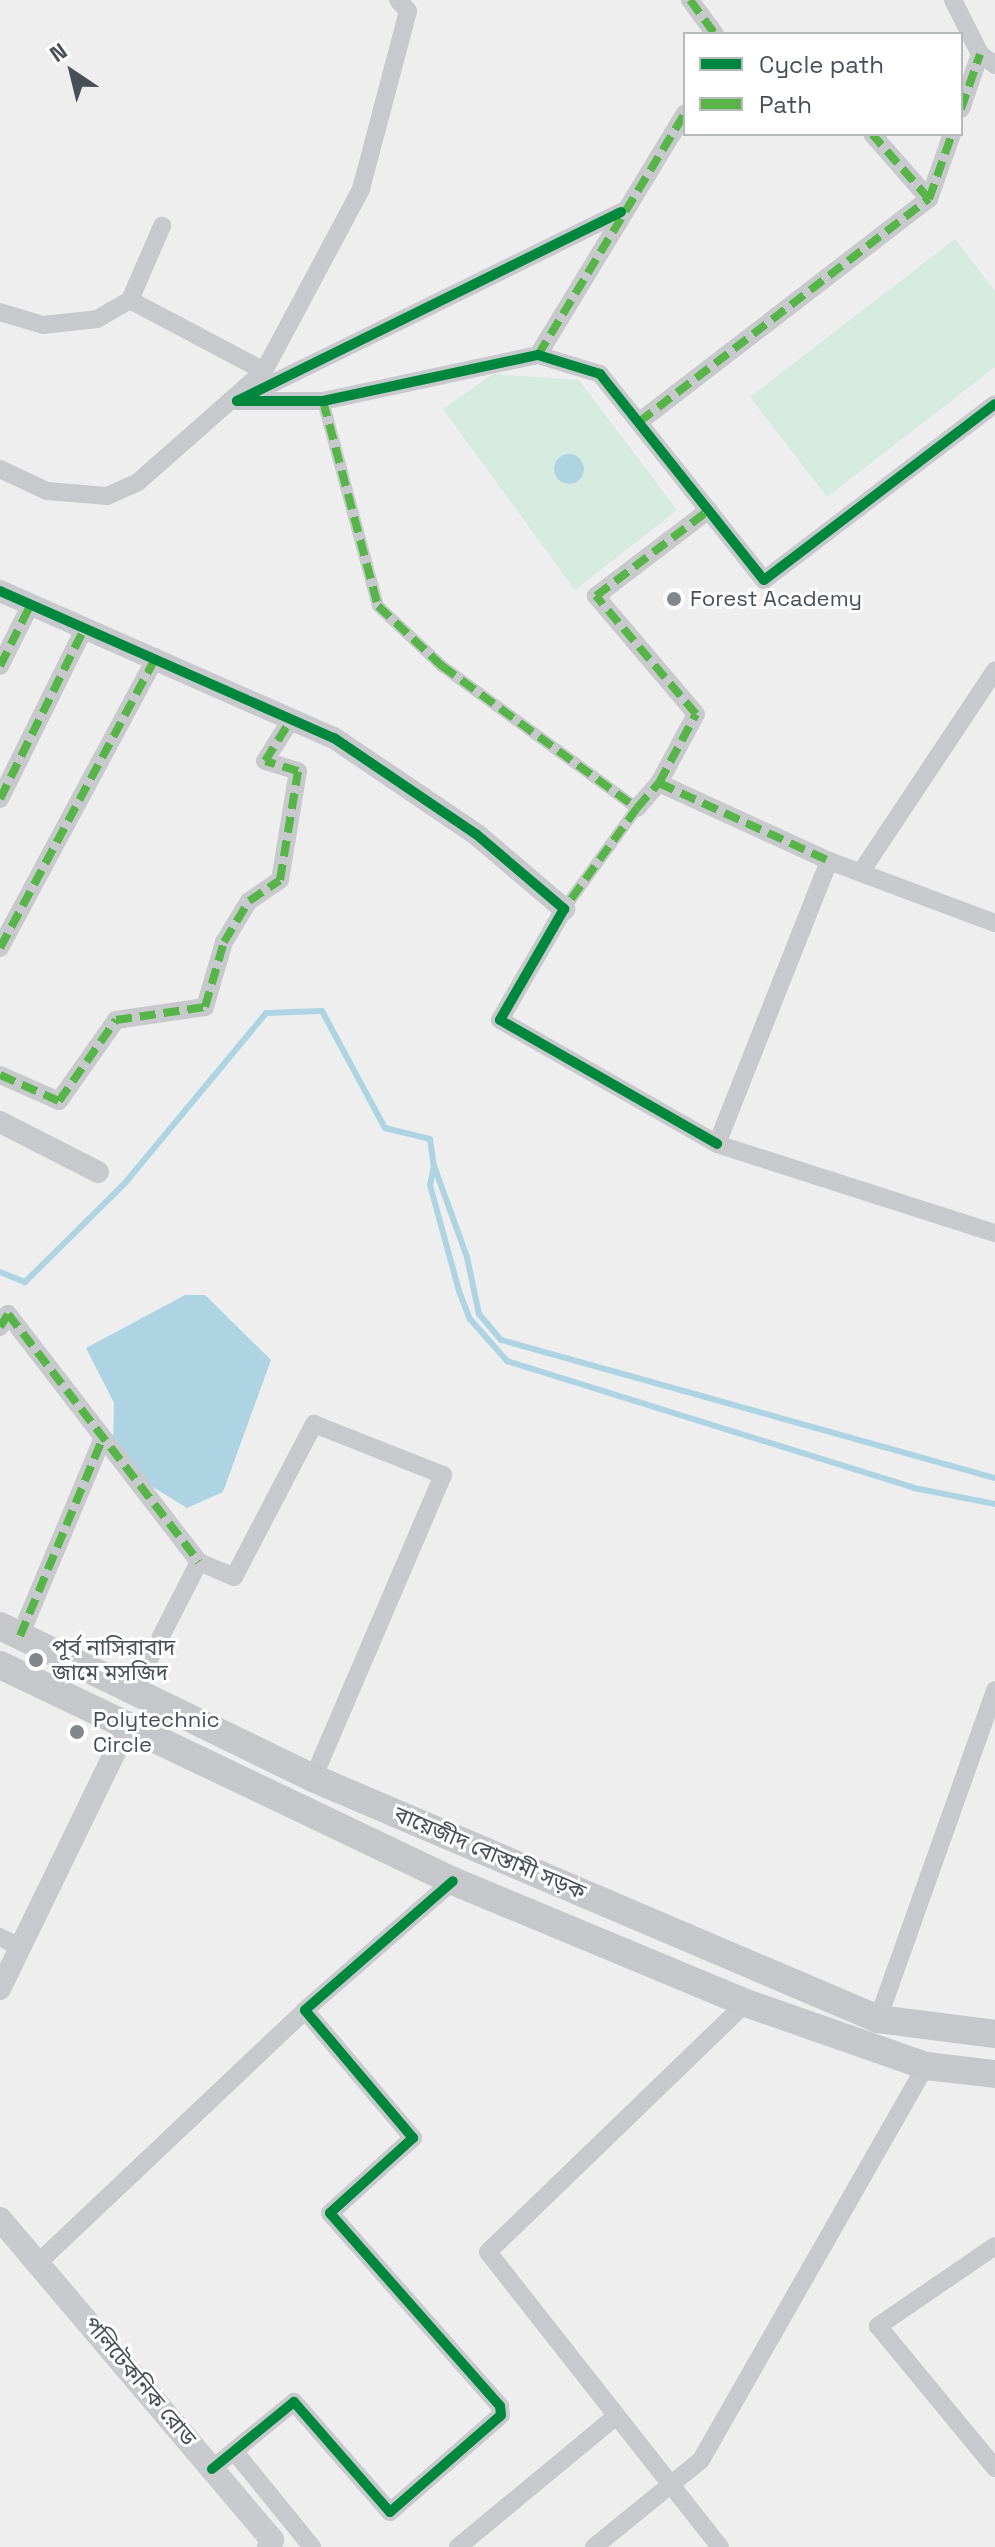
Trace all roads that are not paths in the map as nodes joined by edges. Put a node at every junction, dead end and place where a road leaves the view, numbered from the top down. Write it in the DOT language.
graph roads {
  1 [pos="690,0"];
  2 [pos="953,0"];
  3 [pos="408,4"];
  4 [pos="714,32"];
  5 [pos="988,60"];
  6 [pos="963,105"];
  7 [pos="683,116"];
  8 [pos="874,136"];
  9 [pos="951,136"];
  10 [pos="929,199"];
  11 [pos="621,212"];
  12 [pos="162,226"];
  13 [pos="130,300"];
  14 [pos="0,312"];
  15 [pos="538,355"];
  16 [pos="264,371"];
  17 [pos="323,401"];
  18 [pos="995,404"];
  19 [pos="639,422"];
  20 [pos="0,469"];
  21 [pos="709,510"];
  22 [pos="0,591"];
  23 [pos="31,604"];
  24 [pos="85,627"];
  25 [pos="156,657"];
  26 [pos="0,666"];
  27 [pos="995,670"];
  28 [pos="292,718"];
  29 [pos="659,783"];
  30 [pos="0,799"];
  31 [pos="637,808"];
  32 [pos="829,861"];
  33 [pos="861,872"];
  34 [pos="564,909"];
  35 [pos="995,923"];
  36 [pos="0,948"];
  37 [pos="0,1075"];
  38 [pos="0,1122"];
  39 [pos="717,1144"];
  40 [pos="98,1172"];
  41 [pos="995,1233"];
  42 [pos="0,1327"];
  43 [pos="102,1440"];
  44 [pos="199,1562"];
  45 [pos="10,1631"];
  46 [pos="0,1665"];
  47 [pos="995,1690"];
  48 [pos="133,1691"];
  49 [pos="126,1730"];
  50 [pos="313,1778"];
  51 [pos="453,1881"];
  52 [pos="10,1942"];
  53 [pos="0,1989"];
  54 [pos="746,2003"];
  55 [pos="305,2010"];
  56 [pos="878,2019"];
  57 [pos="995,2034"];
  58 [pos="926,2066"];
  59 [pos="995,2074"];
  60 [pos="0,2219"];
  61 [pos="995,2246"];
  62 [pos="40,2261"];
  63 [pos="614,2418"];
  64 [pos="234,2451"];
  65 [pos="995,2468"];
  66 [pos="212,2469"];
  67 [pos="669,2486"];
  68 [pos="269,2547"];
  69 [pos="312,2547"];
  70 [pos="458,2547"];
  71 [pos="594,2547"];
  72 [pos="720,2547"];
  1 -- 4 [label="street"];
  2 -- 5 [label="street"];
  3 -- 16 [label="street"];
  5 -- 6 [label="street"];
  7 -- 11 [label="street"];
  8 -- 10 [label="street"];
  9 -- 10 [label="street"];
  10 -- 19 [label="street"];
  11 -- 15 [label="street"];
  11 -- 17 [label="street"];
  12 -- 13 [label="street"];
  13 -- 14 [label="street"];
  13 -- 16 [label="street"];
  15 -- 17 [label="street"];
  15 -- 19 [label="street"];
  16 -- 20 [label="street"];
  17 -- 31 [label="street"];
  18 -- 21 [label="street"];
  19 -- 21 [label="street"];
  21 -- 29 [label="street"];
  22 -- 23 [label="street"];
  23 -- 24 [label="street"];
  23 -- 26 [label="street"];
  24 -- 25 [label="street"];
  24 -- 30 [label="street"];
  25 -- 28 [label="street"];
  25 -- 36 [label="street"];
  27 -- 33 [label="street"];
  28 -- 34 [label="street"];
  28 -- 37 [label="street"];
  29 -- 31 [label="street"];
  29 -- 32 [label="street"];
  31 -- 34 [label="street"];
  32 -- 33 [label="street"];
  32 -- 39 [label="street"];
  33 -- 35 [label="street"];
  34 -- 39 [label="street"];
  38 -- 40 [label="street"];
  39 -- 41 [label="street"];
  42 -- 43 [label="street"];
  43 -- 44 [label="street"];
  43 -- 45 [label="street"];
  44 -- 48 [label="street"];
  44 -- 50 [label="street"];
  45 -- 48 [label="main road, বায়েজীদ বোস্তামী সড়ক"];
  46 -- 49 [label="main road, বায়েজীদ বোস্তামী সড়ক"];
  47 -- 56 [label="street"];
  48 -- 50 [label="main road, বায়েজীদ বোস্তামী সড়ক"];
  49 -- 51 [label="main road, বায়েজীদ বোস্তামী সড়ক"];
  49 -- 52 [label="street"];
  50 -- 56 [label="main road, বায়েজীদ বোস্তামী সড়ক"];
  51 -- 54 [label="main road, বায়েজীদ বোস্তামী সড়ক"];
  51 -- 55 [label="street"];
  52 -- 53 [label="street"];
  54 -- 58 [label="main road, বায়েজীদ বোস্তামী সড়ক"];
  54 -- 63 [label="street"];
  55 -- 62 [label="street"];
  55 -- 64 [label="street"];
  56 -- 57 [label="main road, বায়েজীদ বোস্তামী সড়ক"];
  58 -- 59 [label="main road, বায়েজীদ বোস্তামী সড়ক"];
  58 -- 67 [label="street"];
  60 -- 62 [label="main road, পলিটেকনিক রোড"];
  61 -- 65 [label="street"];
  62 -- 66 [label="main road, পলিটেকনিক রোড"];
  63 -- 67 [label="street"];
  63 -- 70 [label="street"];
  64 -- 66 [label="street"];
  64 -- 69 [label="street"];
  66 -- 68 [label="main road, পলিটেকনিক রোড"];
  67 -- 71 [label="street"];
  67 -- 72 [label="street"];
}
